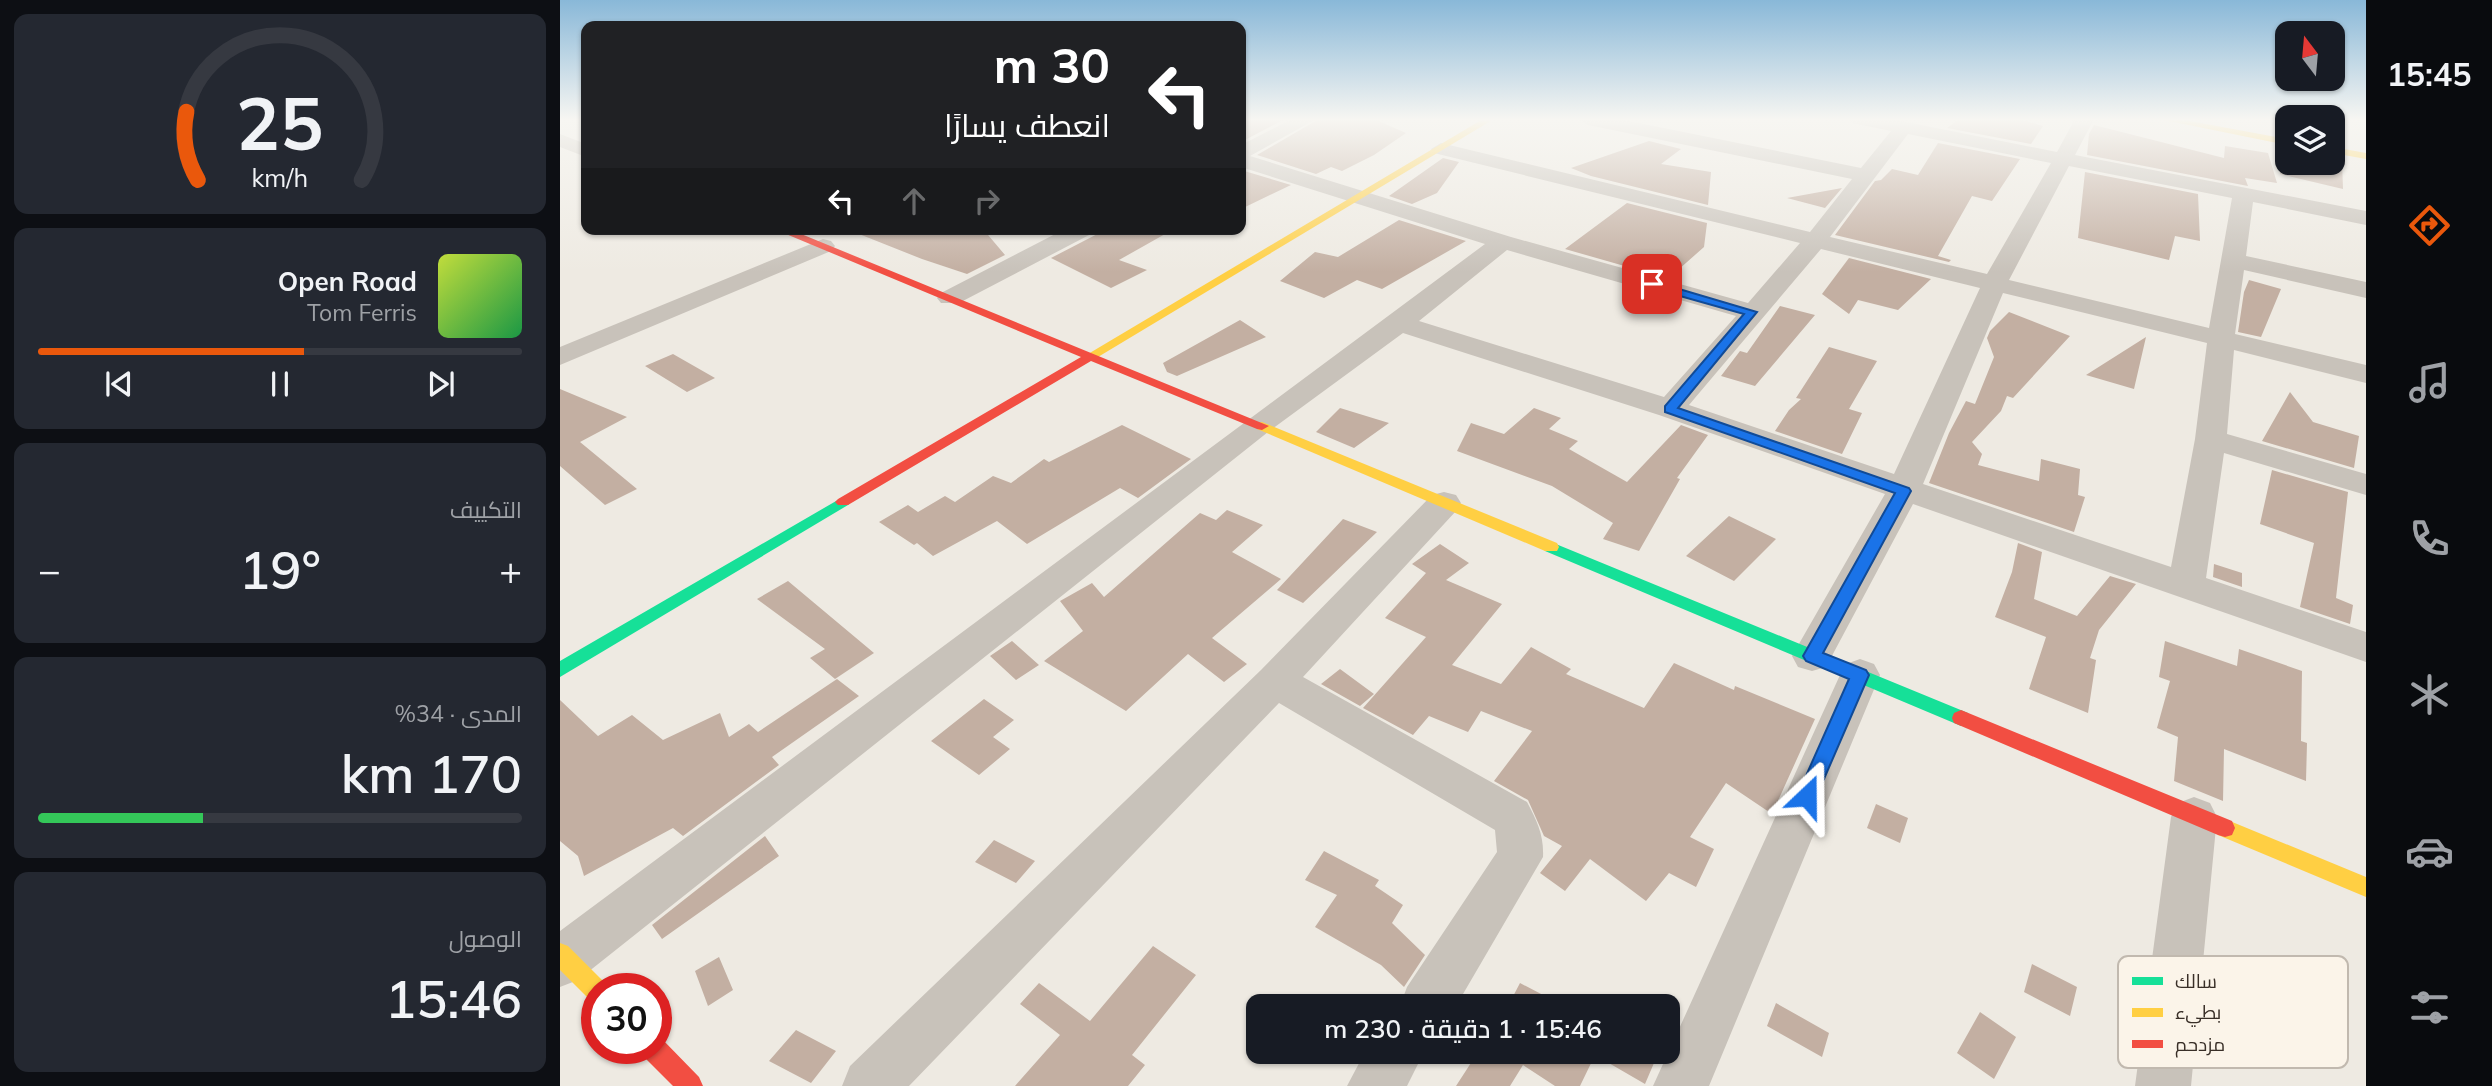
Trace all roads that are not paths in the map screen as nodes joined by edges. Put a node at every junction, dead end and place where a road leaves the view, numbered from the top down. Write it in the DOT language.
graph roads {
  1 [pos="1273,170"];
  2 [pos="1405,170"];
  3 [pos="1525,170"];
  4 [pos="1842,170"];
  5 [pos="1869,170"];
  6 [pos="2057,170"];
  7 [pos="2117,170"];
  8 [pos="1865,175"];
  9 [pos="2244,195"];
  10 [pos="1359,196"];
  11 [pos="2366,218"];
  12 [pos="795,235"];
  13 [pos="1071,235"];
  14 [pos="1815,241"];
  15 [pos="1503,242"];
  16 [pos="823,246"];
  17 [pos="2231,260"];
  18 [pos="1994,285"];
  19 [pos="2366,290"];
  20 [pos="950,298"];
  21 [pos="1751,312"];
  22 [pos="1399,323"];
  23 [pos="2221,338"];
  24 [pos="1090,354"];
  25 [pos="560,357"];
  26 [pos="2366,374"];
  27 [pos="1670,409"];
  28 [pos="1256,426"];
  29 [pos="2211,439"];
  30 [pos="2366,485"];
  31 [pos="1903,491"];
  32 [pos="1444,503"];
  33 [pos="2186,587"];
  34 [pos="2366,647"];
  35 [pos="1812,656"];
  36 [pos="560,670"];
  37 [pos="1860,675"];
  38 [pos="1275,681"];
  39 [pos="2194,817"];
  40 [pos="2366,887"];
  41 [pos="2178,956"];
  42 [pos="561,958"];
  43 [pos="581,976"];
  44 [pos="1434,994"];
  45 [pos="669,1064"];
  46 [pos="1389,1064"];
  47 [pos="2166,1068"];
  48 [pos="690,1086"];
  49 [pos="870,1086"];
  50 [pos="1375,1086"];
  51 [pos="1681,1086"];
  52 [pos="2164,1086"];
  1 -- 10 [label="street"];
  2 -- 10 [label="street"];
  3 -- 14 [label="street"];
  4 -- 8 [label="street"];
  5 -- 8 [label="street"];
  6 -- 18 [label="street"];
  7 -- 9 [label="street"];
  8 -- 14 [label="street"];
  9 -- 11 [label="street"];
  9 -- 17 [label="street"];
  10 -- 15 [label="street"];
  10 -- 24 [label="street"];
  12 -- 16 [label="street"];
  13 -- 20 [label="street"];
  14 -- 18 [label="street"];
  14 -- 21 [label="street"];
  15 -- 21 [label="street"];
  15 -- 22 [label="street"];
  16 -- 20 [label="street"];
  16 -- 25 [label="street"];
  17 -- 19 [label="street"];
  17 -- 23 [label="street"];
  18 -- 23 [label="street"];
  18 -- 31 [label="street"];
  20 -- 24 [label="street"];
  21 -- 27 [label="street"];
  22 -- 27 [label="street"];
  22 -- 28 [label="street"];
  23 -- 26 [label="street"];
  23 -- 29 [label="street"];
  24 -- 28 [label="street"];
  24 -- 36 [label="street"];
  27 -- 31 [label="street"];
  28 -- 32 [label="street"];
  28 -- 42 [label="street"];
  29 -- 30 [label="street"];
  29 -- 33 [label="street"];
  31 -- 33 [label="street"];
  31 -- 35 [label="street"];
  32 -- 35 [label="street"];
  32 -- 38 [label="street"];
  33 -- 34 [label="street"];
  35 -- 37 [label="street"];
  37 -- 39 [label="street"];
  37 -- 51 [label="street"];
  38 -- 44 [label="street"];
  38 -- 49 [label="street"];
  39 -- 40 [label="street"];
  39 -- 41 [label="street"];
  42 -- 43 [label="street"];
  45 -- 48 [label="street"];
  46 -- 50 [label="street"];
  47 -- 52 [label="street"];
}
